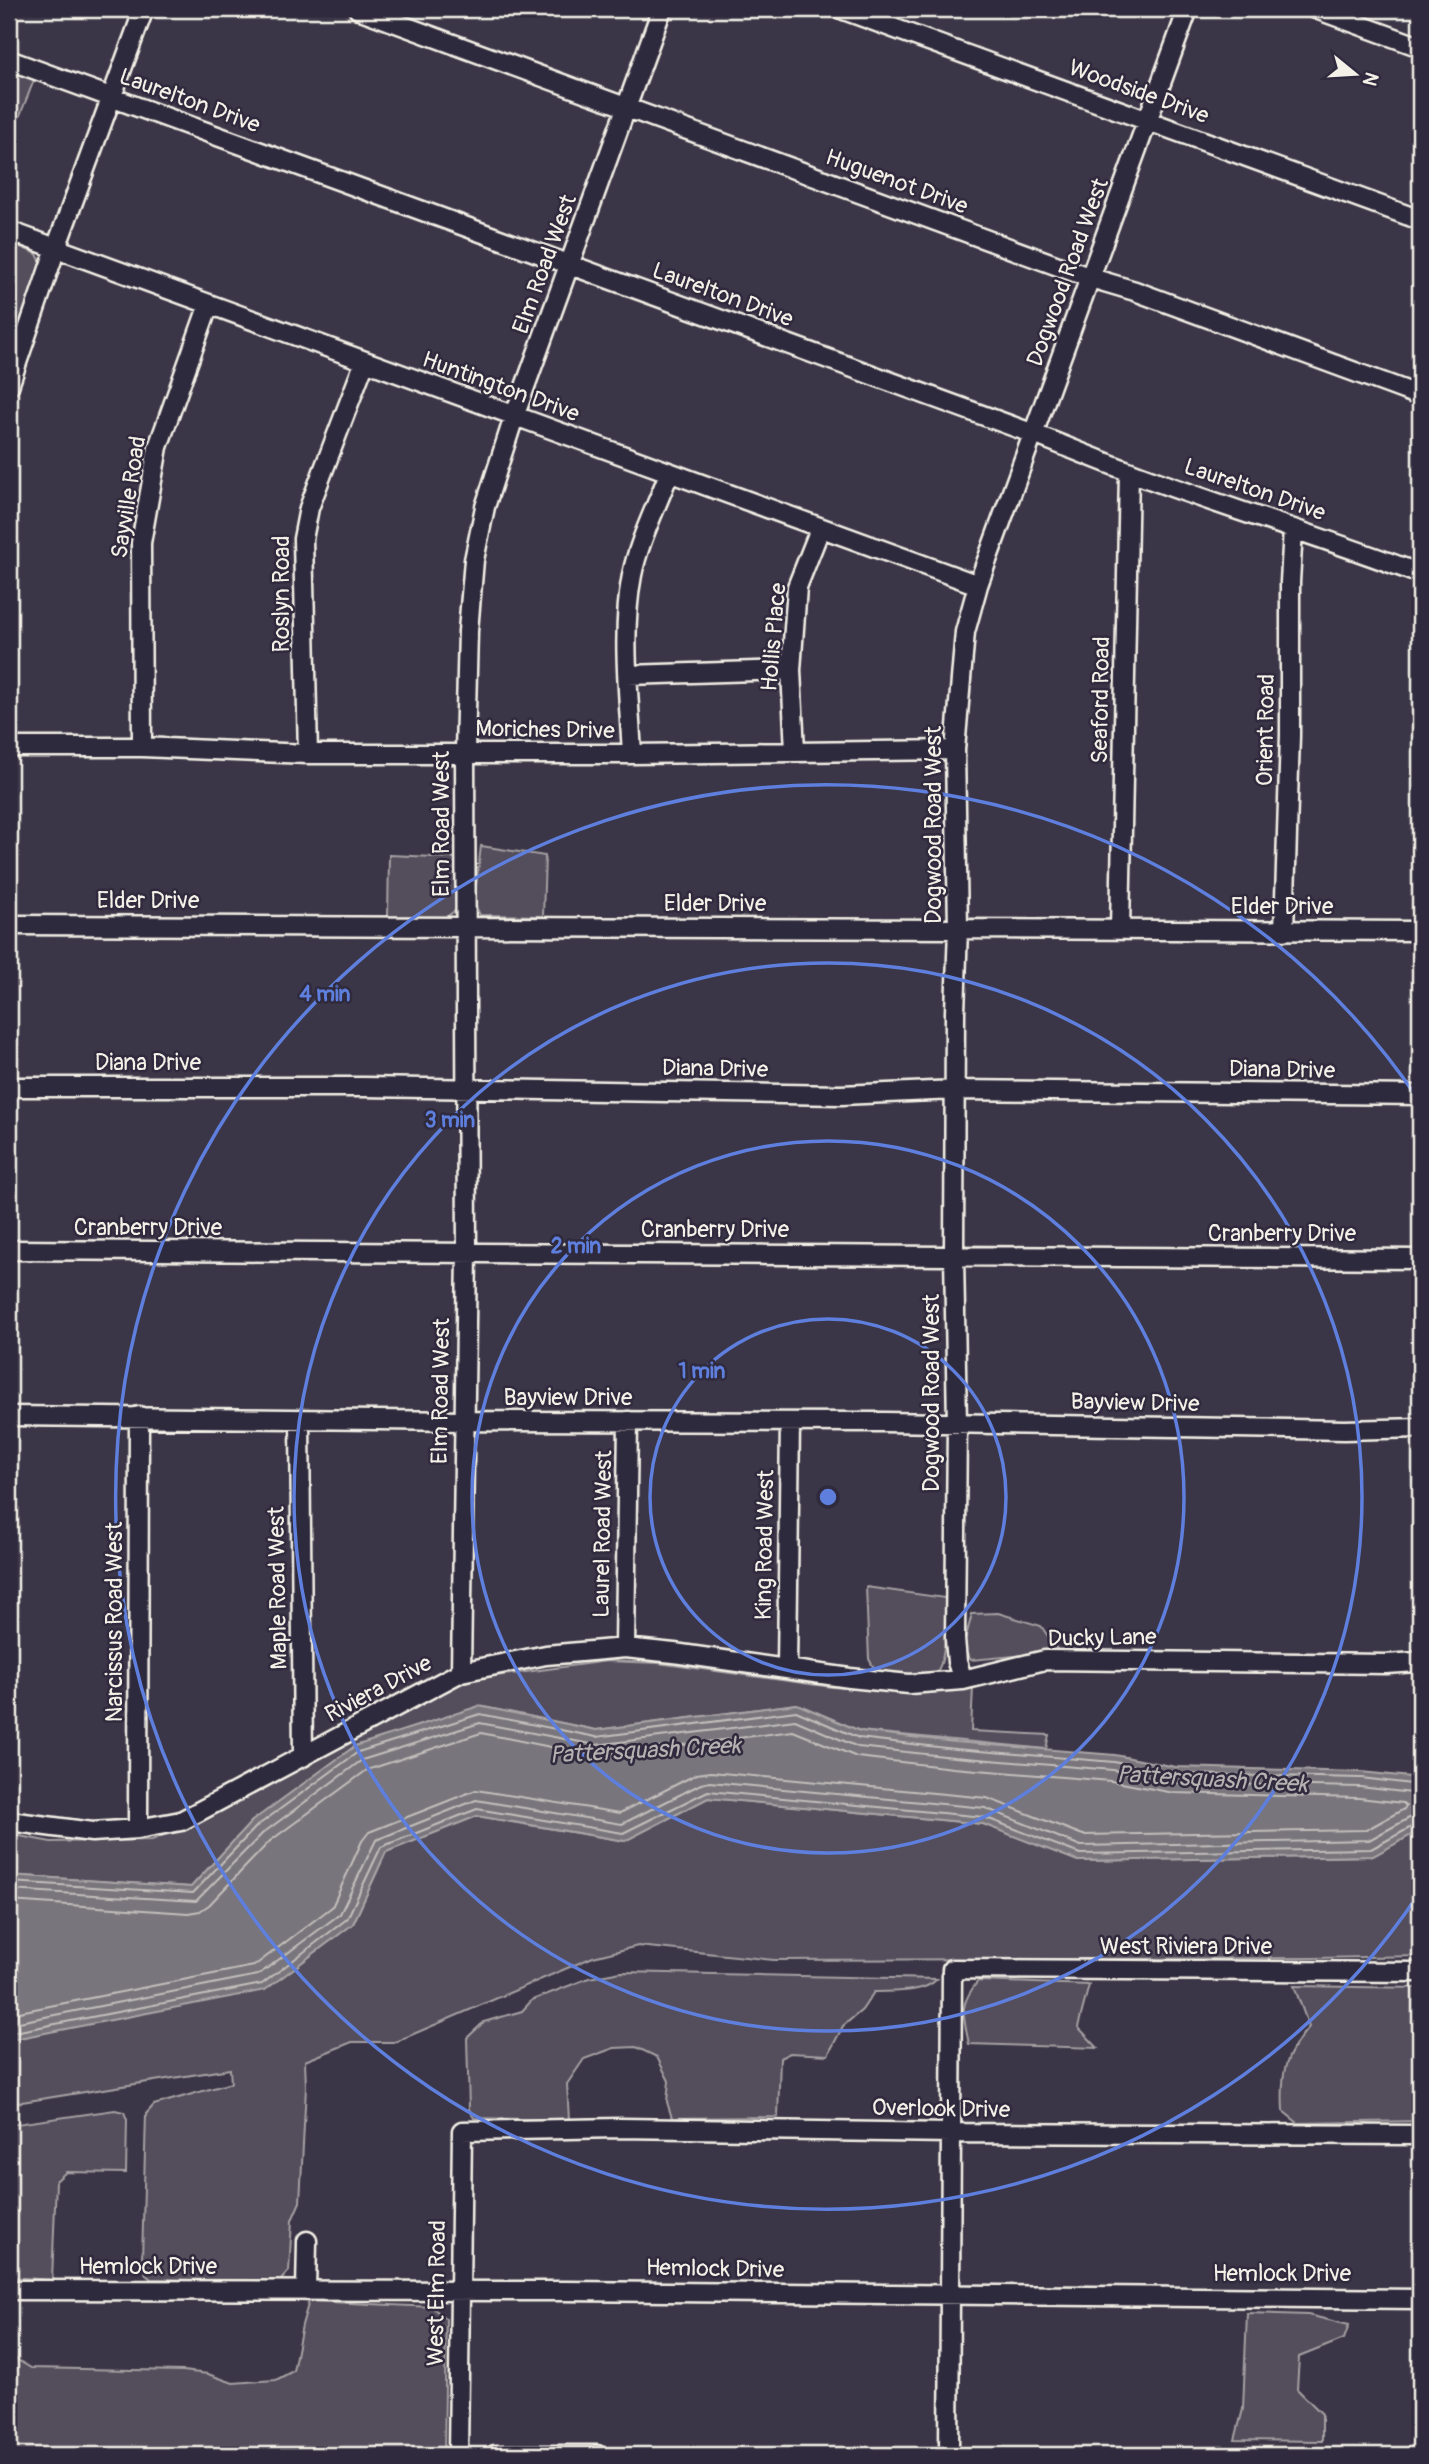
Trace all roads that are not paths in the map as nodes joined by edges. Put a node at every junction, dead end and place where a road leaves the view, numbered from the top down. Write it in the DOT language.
graph roads {
  1 [pos="144,9"];
  2 [pos="358,9"];
  3 [pos="662,9"];
  4 [pos="841,9"];
  5 [pos="1188,9"];
  6 [pos="1315,9"];
  7 [pos="1420,47"];
  8 [pos="9,60"];
  9 [pos="112,97"];
  10 [pos="626,108"];
  11 [pos="1148,119"];
  12 [pos="1420,220"];
  13 [pos="9,231"];
  14 [pos="57,248"];
  15 [pos="571,265"];
  16 [pos="1091,278"];
  17 [pos="209,304"];
  18 [pos="365,361"];
  19 [pos="9,386"];
  20 [pos="1420,396"];
  21 [pos="514,417"];
  22 [pos="1034,434"];
  23 [pos="1129,472"];
  24 [pos="669,473"];
  25 [pos="820,529"];
  26 [pos="1293,529"];
  27 [pos="1420,574"];
  28 [pos="978,585"];
  29 [pos="791,670"];
  30 [pos="628,676"];
  31 [pos="9,747"];
  32 [pos="142,747"];
  33 [pos="955,750"];
  34 [pos="794,751"];
  35 [pos="465,752"];
  36 [pos="307,754"];
  37 [pos="632,754"];
  38 [pos="9,925"];
  39 [pos="466,928"];
  40 [pos="958,928"];
  41 [pos="1120,930"];
  42 [pos="1284,931"];
  43 [pos="1420,932"];
  44 [pos="9,1087"];
  45 [pos="467,1090"];
  46 [pos="956,1090"];
  47 [pos="1420,1095"];
  48 [pos="9,1250"];
  49 [pos="467,1253"];
  50 [pos="954,1255"];
  51 [pos="1420,1259"];
  52 [pos="9,1416"];
  53 [pos="139,1416"];
  54 [pos="300,1419"];
  55 [pos="463,1421"];
  56 [pos="628,1421"];
  57 [pos="790,1422"];
  58 [pos="957,1424"];
  59 [pos="1420,1428"];
  60 [pos="625,1648"];
  61 [pos="1420,1659"];
  62 [pos="787,1668"];
  63 [pos="461,1672"];
  64 [pos="963,1680"];
  65 [pos="303,1757"];
  66 [pos="9,1821"];
  67 [pos="138,1829"];
  68 [pos="1420,1972"];
  69 [pos="462,2131"];
  70 [pos="950,2133"];
  71 [pos="1420,2135"];
  72 [pos="307,2241"];
  73 [pos="9,2290"];
  74 [pos="306,2291"];
  75 [pos="461,2292"];
  76 [pos="949,2295"];
  77 [pos="1420,2298"];
  78 [pos="458,2455"];
  79 [pos="495,2455"];
  80 [pos="597,2455"];
  81 [pos="949,2455"];
  1 -- 9 [label="street"];
  2 -- 10 [label="street, Huguenot Drive"];
  3 -- 10 [label="street, Elm Road West"];
  4 -- 11 [label="street, Woodside Drive"];
  5 -- 11 [label="street, Dogwood Road West"];
  6 -- 7 [label="street"];
  8 -- 9 [label="street, Laurelton Drive"];
  9 -- 14 [label="street"];
  9 -- 15 [label="street, Laurelton Drive"];
  10 -- 15 [label="street, Elm Road West"];
  10 -- 16 [label="street, Huguenot Drive"];
  11 -- 12 [label="street, Woodside Drive"];
  11 -- 16 [label="street, Dogwood Road West"];
  13 -- 14 [label="street, Huntington Drive"];
  14 -- 17 [label="street, Huntington Drive"];
  14 -- 19 [label="street"];
  15 -- 21 [label="street, Elm Road West"];
  15 -- 22 [label="street, Laurelton Drive"];
  16 -- 20 [label="street, Huguenot Drive"];
  16 -- 22 [label="street, Dogwood Road West"];
  17 -- 18 [label="street, Huntington Drive"];
  17 -- 32 [label="street, Sayville Road"];
  18 -- 21 [label="street, Huntington Drive"];
  18 -- 36 [label="street, Roslyn Road"];
  21 -- 24 [label="street, Huntington Drive"];
  21 -- 35 [label="street, Elm Road West"];
  22 -- 23 [label="street, Laurelton Drive"];
  22 -- 28 [label="street, Dogwood Road West"];
  23 -- 26 [label="street, Laurelton Drive"];
  23 -- 41 [label="street, Seaford Road"];
  24 -- 25 [label="street, Huntington Drive"];
  24 -- 30 [label="street"];
  25 -- 28 [label="street, Huntington Drive"];
  25 -- 29 [label="street, Hollis Place"];
  26 -- 27 [label="street, Laurelton Drive"];
  26 -- 42 [label="street, Orient Road"];
  28 -- 33 [label="street, Dogwood Road West"];
  29 -- 30 [label="street"];
  29 -- 34 [label="street, Hollis Place"];
  30 -- 37 [label="street"];
  31 -- 32 [label="street, Moriches Drive"];
  32 -- 36 [label="street, Moriches Drive"];
  33 -- 34 [label="street, Moriches Drive"];
  33 -- 40 [label="street, Dogwood Road West"];
  34 -- 37 [label="street, Moriches Drive"];
  35 -- 36 [label="street, Moriches Drive"];
  35 -- 37 [label="street, Moriches Drive"];
  35 -- 39 [label="street, Elm Road West"];
  38 -- 39 [label="street, Elder Drive"];
  39 -- 40 [label="street, Elder Drive"];
  39 -- 45 [label="street, Elm Road West"];
  40 -- 41 [label="street, Elder Drive"];
  40 -- 46 [label="street, Dogwood Road West"];
  41 -- 42 [label="street, Elder Drive"];
  42 -- 43 [label="street, Elder Drive"];
  44 -- 45 [label="street, Diana Drive"];
  45 -- 46 [label="street, Diana Drive"];
  45 -- 49 [label="street, Elm Road West"];
  46 -- 47 [label="street, Diana Drive"];
  46 -- 50 [label="street, Dogwood Road West"];
  48 -- 49 [label="street, Cranberry Drive"];
  49 -- 50 [label="street, Cranberry Drive"];
  49 -- 55 [label="street, Elm Road West"];
  50 -- 51 [label="street, Cranberry Drive"];
  50 -- 58 [label="street, Dogwood Road West"];
  52 -- 53 [label="street, Bayview Drive"];
  53 -- 54 [label="street, Bayview Drive"];
  53 -- 67 [label="street, Narcissus Road West"];
  54 -- 55 [label="street, Bayview Drive"];
  54 -- 65 [label="street, Maple Road West"];
  55 -- 56 [label="street, Bayview Drive"];
  55 -- 63 [label="street, Elm Road West"];
  56 -- 57 [label="street, Bayview Drive"];
  56 -- 60 [label="street, Laurel Road West"];
  57 -- 58 [label="street, Bayview Drive"];
  57 -- 62 [label="street, King Road West"];
  58 -- 59 [label="street, Bayview Drive"];
  58 -- 64 [label="street, Dogwood Road West"];
  60 -- 62 [label="street, Riviera Drive"];
  60 -- 63 [label="street, Riviera Drive"];
  61 -- 64 [label="street, Ducky Lane"];
  62 -- 64 [label="street, Ducky Lane"];
  63 -- 65 [label="street, Riviera Drive"];
  65 -- 67 [label="street, Riviera Drive"];
  66 -- 67 [label="street, Riviera Drive"];
  68 -- 70 [label="street, West Riviera Drive"];
  69 -- 70 [label="street, Overlook Drive"];
  69 -- 75 [label="street, West Elm Road"];
  70 -- 71 [label="street, Overlook Drive"];
  70 -- 76 [label="street"];
  72 -- 74 [label="street"];
  73 -- 74 [label="street, Hemlock Drive"];
  74 -- 75 [label="street, Hemlock Drive"];
  75 -- 76 [label="street, Hemlock Drive"];
  75 -- 78 [label="street, West Elm Road"];
  76 -- 77 [label="street, Hemlock Drive"];
  76 -- 81 [label="street"];
  79 -- 80 [label="street"];
}
